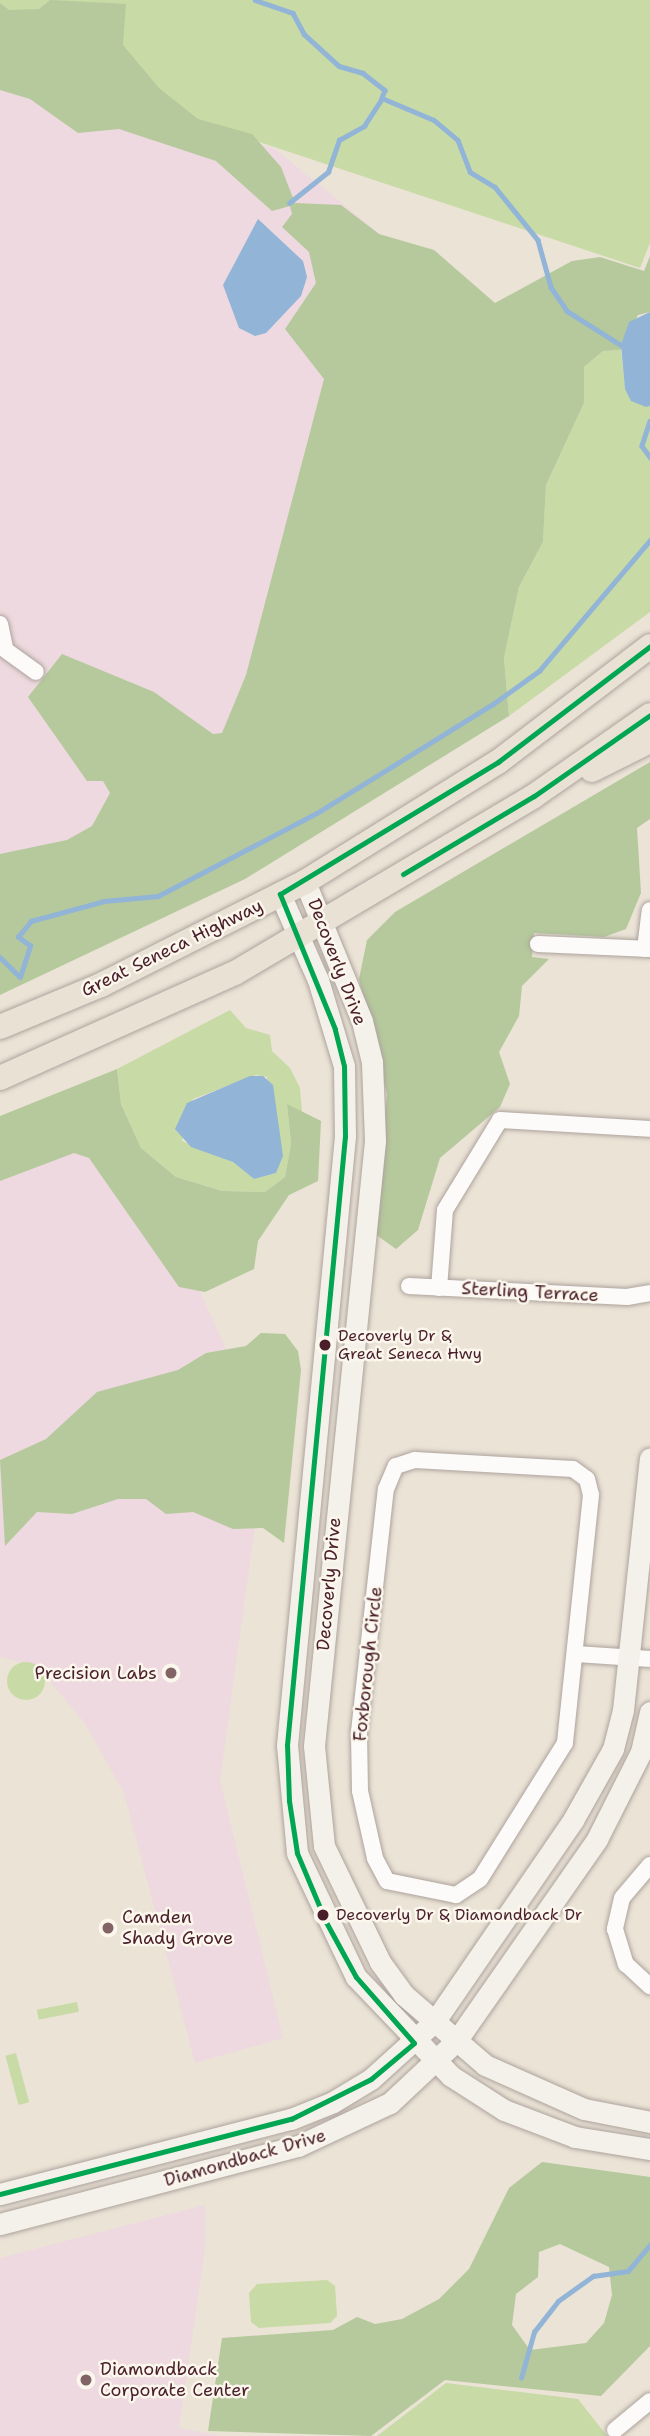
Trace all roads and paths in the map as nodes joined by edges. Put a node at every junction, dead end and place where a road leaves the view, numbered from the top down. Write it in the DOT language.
graph roads {
  1 [pos="0,624"];
  2 [pos="3,646"];
  3 [pos="650,646"];
  4 [pos="36,672"];
  5 [pos="650,715"];
  6 [pos="650,741"];
  7 [pos="534,796"];
  8 [pos="305,882"];
  9 [pos="279,894"];
  10 [pos="650,910"];
  11 [pos="322,922"];
  12 [pos="299,935"];
  13 [pos="538,944"];
  14 [pos="648,949"];
  15 [pos="0,1027"];
  16 [pos="0,1078"];
  17 [pos="650,1129"];
  18 [pos="409,1286"];
  19 [pos="439,1288"];
  20 [pos="650,1293"];
  21 [pos="650,1458"];
  22 [pos="577,1654"];
  23 [pos="639,1659"];
  24 [pos="650,1712"];
  25 [pos="650,1865"];
  26 [pos="650,1986"];
  27 [pos="435,2021"];
  28 [pos="457,2040"];
  29 [pos="414,2043"];
  30 [pos="435,2061"];
  31 [pos="650,2122"];
  32 [pos="650,2149"];
  33 [pos="0,2194"];
  34 [pos="0,2224"];
  35 [pos="650,2401"];
  36 [pos="615,2430"];
  1 -- 2 [label="street"];
  2 -- 4 [label="street"];
  3 -- 8 [label="main road, Great Seneca Highway"];
  5 -- 7 [label="main road"];
  6 -- 7 [label="main road"];
  7 -- 11 [label="main road"];
  8 -- 9 [label="main road, Great Seneca Highway"];
  8 -- 11 [label="street, Decoverly Drive"];
  9 -- 12 [label="street, Decoverly Drive"];
  9 -- 15 [label="main road, Great Seneca Highway"];
  10 -- 14 [label="street"];
  11 -- 12 [label="main road"];
  11 -- 27 [label="street, Decoverly Drive"];
  12 -- 16 [label="main road"];
  12 -- 29 [label="street, Decoverly Drive"];
  13 -- 14 [label="street"];
  17 -- 19 [label="street"];
  18 -- 19 [label="street, Sterling Terrace"];
  19 -- 20 [label="street, Sterling Terrace"];
  21 -- 23 [label="street, Diamondback Drive"];
  22 -- 22 [label="street, Foxborough Circle"];
  22 -- 23 [label="street"];
  23 -- 27 [label="street, Diamondback Drive"];
  24 -- 28 [label="street, Diamondback Drive"];
  25 -- 26 [label="street"];
  27 -- 28 [label="street, Decoverly Drive"];
  27 -- 29 [label="street, Diamondback Drive"];
  28 -- 30 [label="street, Diamondback Drive"];
  28 -- 31 [label="street, Decoverly Drive"];
  29 -- 30 [label="street, Decoverly Drive"];
  29 -- 33 [label="street, Diamondback Drive"];
  30 -- 32 [label="street, Decoverly Drive"];
  30 -- 34 [label="street, Diamondback Drive"];
  35 -- 36 [label="street"];
}
